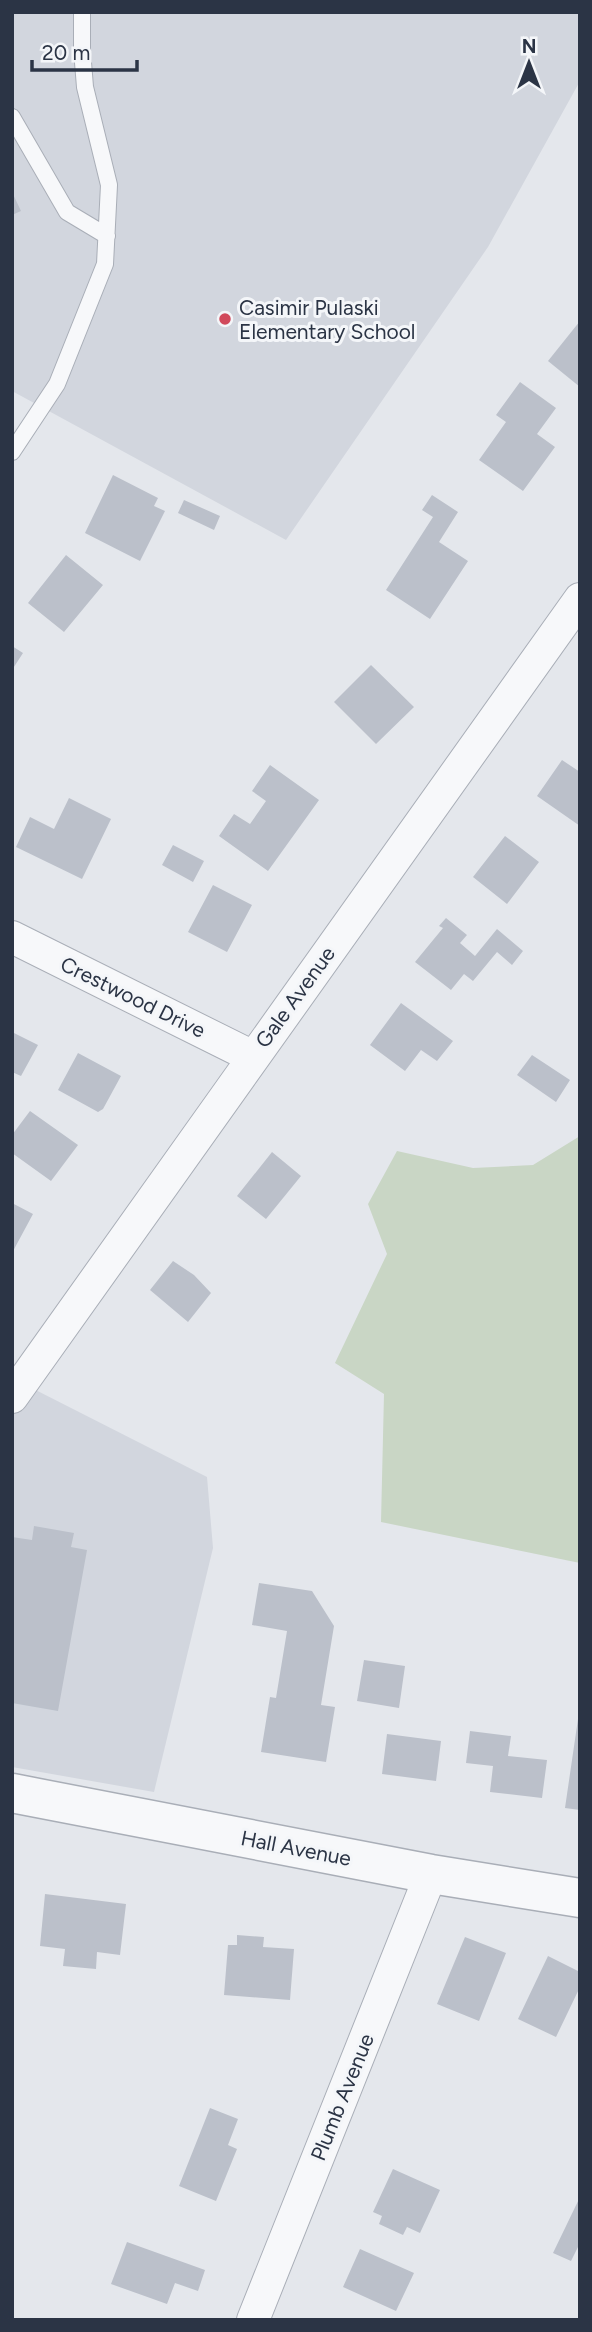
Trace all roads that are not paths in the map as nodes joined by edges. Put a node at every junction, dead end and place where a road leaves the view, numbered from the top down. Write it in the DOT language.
graph roads {
  1 [pos="82,12"];
  2 [pos="12,117"];
  3 [pos="107,236"];
  4 [pos="12,452"];
  5 [pos="580,599"];
  6 [pos="12,937"];
  7 [pos="253,1056"];
  8 [pos="12,1397"];
  9 [pos="12,1793"];
  10 [pos="431,1874"];
  11 [pos="580,1898"];
  12 [pos="253,2320"];
  1 -- 3 [label="lane"];
  2 -- 3 [label="lane"];
  3 -- 4 [label="lane"];
  5 -- 7 [label="street, Gale Avenue"];
  6 -- 7 [label="street, Crestwood Drive"];
  7 -- 8 [label="street, Gale Avenue"];
  9 -- 10 [label="street, Hall Avenue"];
  10 -- 11 [label="street, Hall Avenue"];
  10 -- 12 [label="street, Plumb Avenue"];
}
